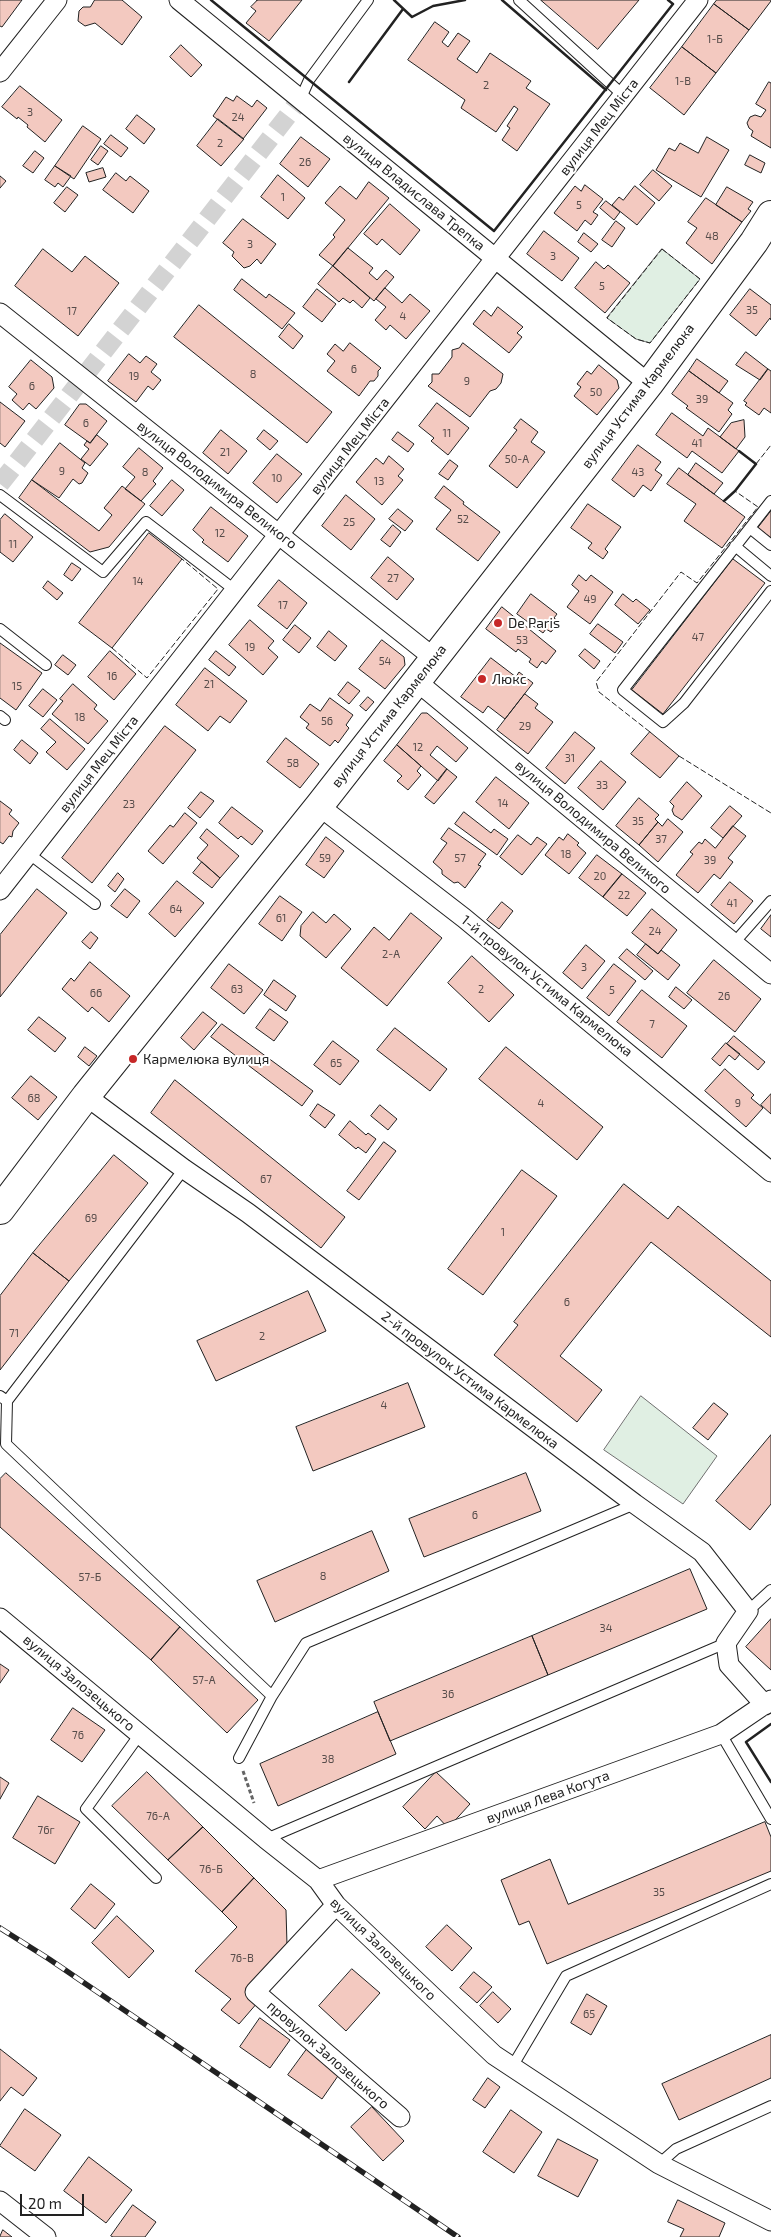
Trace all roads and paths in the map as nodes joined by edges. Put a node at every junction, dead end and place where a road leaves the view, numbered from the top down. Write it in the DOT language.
graph roads {
  1 [pos="57,0"];
  2 [pos="179,0"];
  3 [pos="368,0"];
  4 [pos="518,0"];
  5 [pos="698,0"];
  6 [pos="0,72"];
  7 [pos="624,96"];
  8 [pos="300,100"];
  9 [pos="771,215"];
  10 [pos="497,259"];
  11 [pos="0,313"];
  12 [pos="649,384"];
  13 [pos="0,495"];
  14 [pos="771,501"];
  15 [pos="750,528"];
  16 [pos="280,534"];
  17 [pos="771,545"];
  18 [pos="735,546"];
  19 [pos="771,576"];
  20 [pos="236,590"];
  21 [pos="771,591"];
  22 [pos="0,629"];
  23 [pos="434,658"];
  24 [pos="46,665"];
  25 [pos="416,680"];
  26 [pos="319,806"];
  27 [pos="28,853"];
  28 [pos="0,890"];
  29 [pos="771,901"];
  30 [pos="95,904"];
  31 [pos="734,944"];
  32 [pos="771,974"];
  33 [pos="86,1096"];
  34 [pos="184,1169"];
  35 [pos="771,1172"];
  36 [pos="0,1210"];
  37 [pos="3,1399"];
  38 [pos="635,1504"];
  39 [pos="771,1590"];
  40 [pos="748,1611"];
  41 [pos="0,1618"];
  42 [pos="726,1643"];
  43 [pos="272,1696"];
  44 [pos="768,1702"];
  45 [pos="140,1734"];
  46 [pos="721,1734"];
  47 [pos="239,1758"];
  48 [pos="254,1802"];
  49 [pos="771,1818"];
  50 [pos="266,1839"];
  51 [pos="156,1878"];
  52 [pos="318,1880"];
  53 [pos="771,1884"];
  54 [pos="336,1905"];
  55 [pos="512,2067"];
  56 [pos="771,2106"];
  57 [pos="400,2117"];
  58 [pos="659,2164"];
  59 [pos="0,2201"];
  60 [pos="771,2221"];
  61 [pos="46,2237"];
  1 -- 6 [label="street"];
  2 -- 8 [label="street, вулиця Владислава Трепка"];
  3 -- 8 [label="lane"];
  4 -- 7 [label="lane"];
  5 -- 7 [label="street, вулиця Мец Міста"];
  7 -- 10 [label="street, вулиця Мец Міста"];
  8 -- 10 [label="street, вулиця Владислава Трепка"];
  9 -- 12 [label="street, вулиця Устима Кармелюка"];
  10 -- 12 [label="street, вулиця Владислава Трепка"];
  10 -- 16 [label="street, вулиця Мец Міста"];
  11 -- 16 [label="street, вулиця Володимира Великого"];
  12 -- 23 [label="street, вулиця Устима Кармелюка"];
  13 -- 20 [label="lane"];
  14 -- 15 [label="lane"];
  15 -- 17 [label="lane"];
  15 -- 18 [label="lane"];
  16 -- 20 [label="street, вулиця Мец Міста"];
  16 -- 23 [label="street, вулиця Володимира Великого"];
  18 -- 19 [label="lane"];
  18 -- 21 [label="lane"];
  20 -- 27 [label="street, вулиця Мец Міста"];
  22 -- 24 [label="lane"];
  23 -- 25 [label="street, вулиця Устима Кармелюка"];
  25 -- 26 [label="street, вулиця Устима Кармелюка"];
  25 -- 31 [label="street, вулиця Володимира Великого"];
  26 -- 33 [label="street, вулиця Устима Кармелюка"];
  26 -- 35 [label="street, 1-й провулок Устима Кармелюка"];
  27 -- 28 [label="street, вулиця Мец Міста"];
  27 -- 30 [label="lane"];
  29 -- 31 [label="lane"];
  31 -- 32 [label="street, вулиця Володимира Великого"];
  33 -- 34 [label="street, 2-й провулок Устима Кармелюка"];
  33 -- 36 [label="street, вулиця Устима Кармелюка"];
  34 -- 37 [label="lane"];
  34 -- 38 [label="street, 2-й провулок Устима Кармелюка"];
  37 -- 43 [label="lane"];
  38 -- 40 [label="street, 2-й провулок Устима Кармелюка"];
  38 -- 43 [label="lane"];
  39 -- 40 [label="lane"];
  40 -- 42 [label="street"];
  41 -- 45 [label="street, вулиця Залозецького"];
  42 -- 44 [label="street"];
  42 -- 50 [label="lane"];
  43 -- 47 [label="lane"];
  44 -- 46 [label="street, вулиця Лева Когута"];
  45 -- 50 [label="street, вулиця Залозецького"];
  45 -- 51 [label="lane"];
  46 -- 49 [label="lane"];
  46 -- 52 [label="street, вулиця Лева Когута"];
  47 -- 48 [label="path"];
  50 -- 52 [label="street, вулиця Залозецького"];
  52 -- 54 [label="street, вулиця Залозецького"];
  53 -- 55 [label="lane"];
  54 -- 55 [label="street, вулиця Залозецького"];
  54 -- 57 [label="street, провулок Залозецького"];
  55 -- 58 [label="street, вулиця Залозецького"];
  56 -- 58 [label="lane"];
  58 -- 60 [label="street, вулиця Залозецького"];
  59 -- 61 [label="street"];
}
